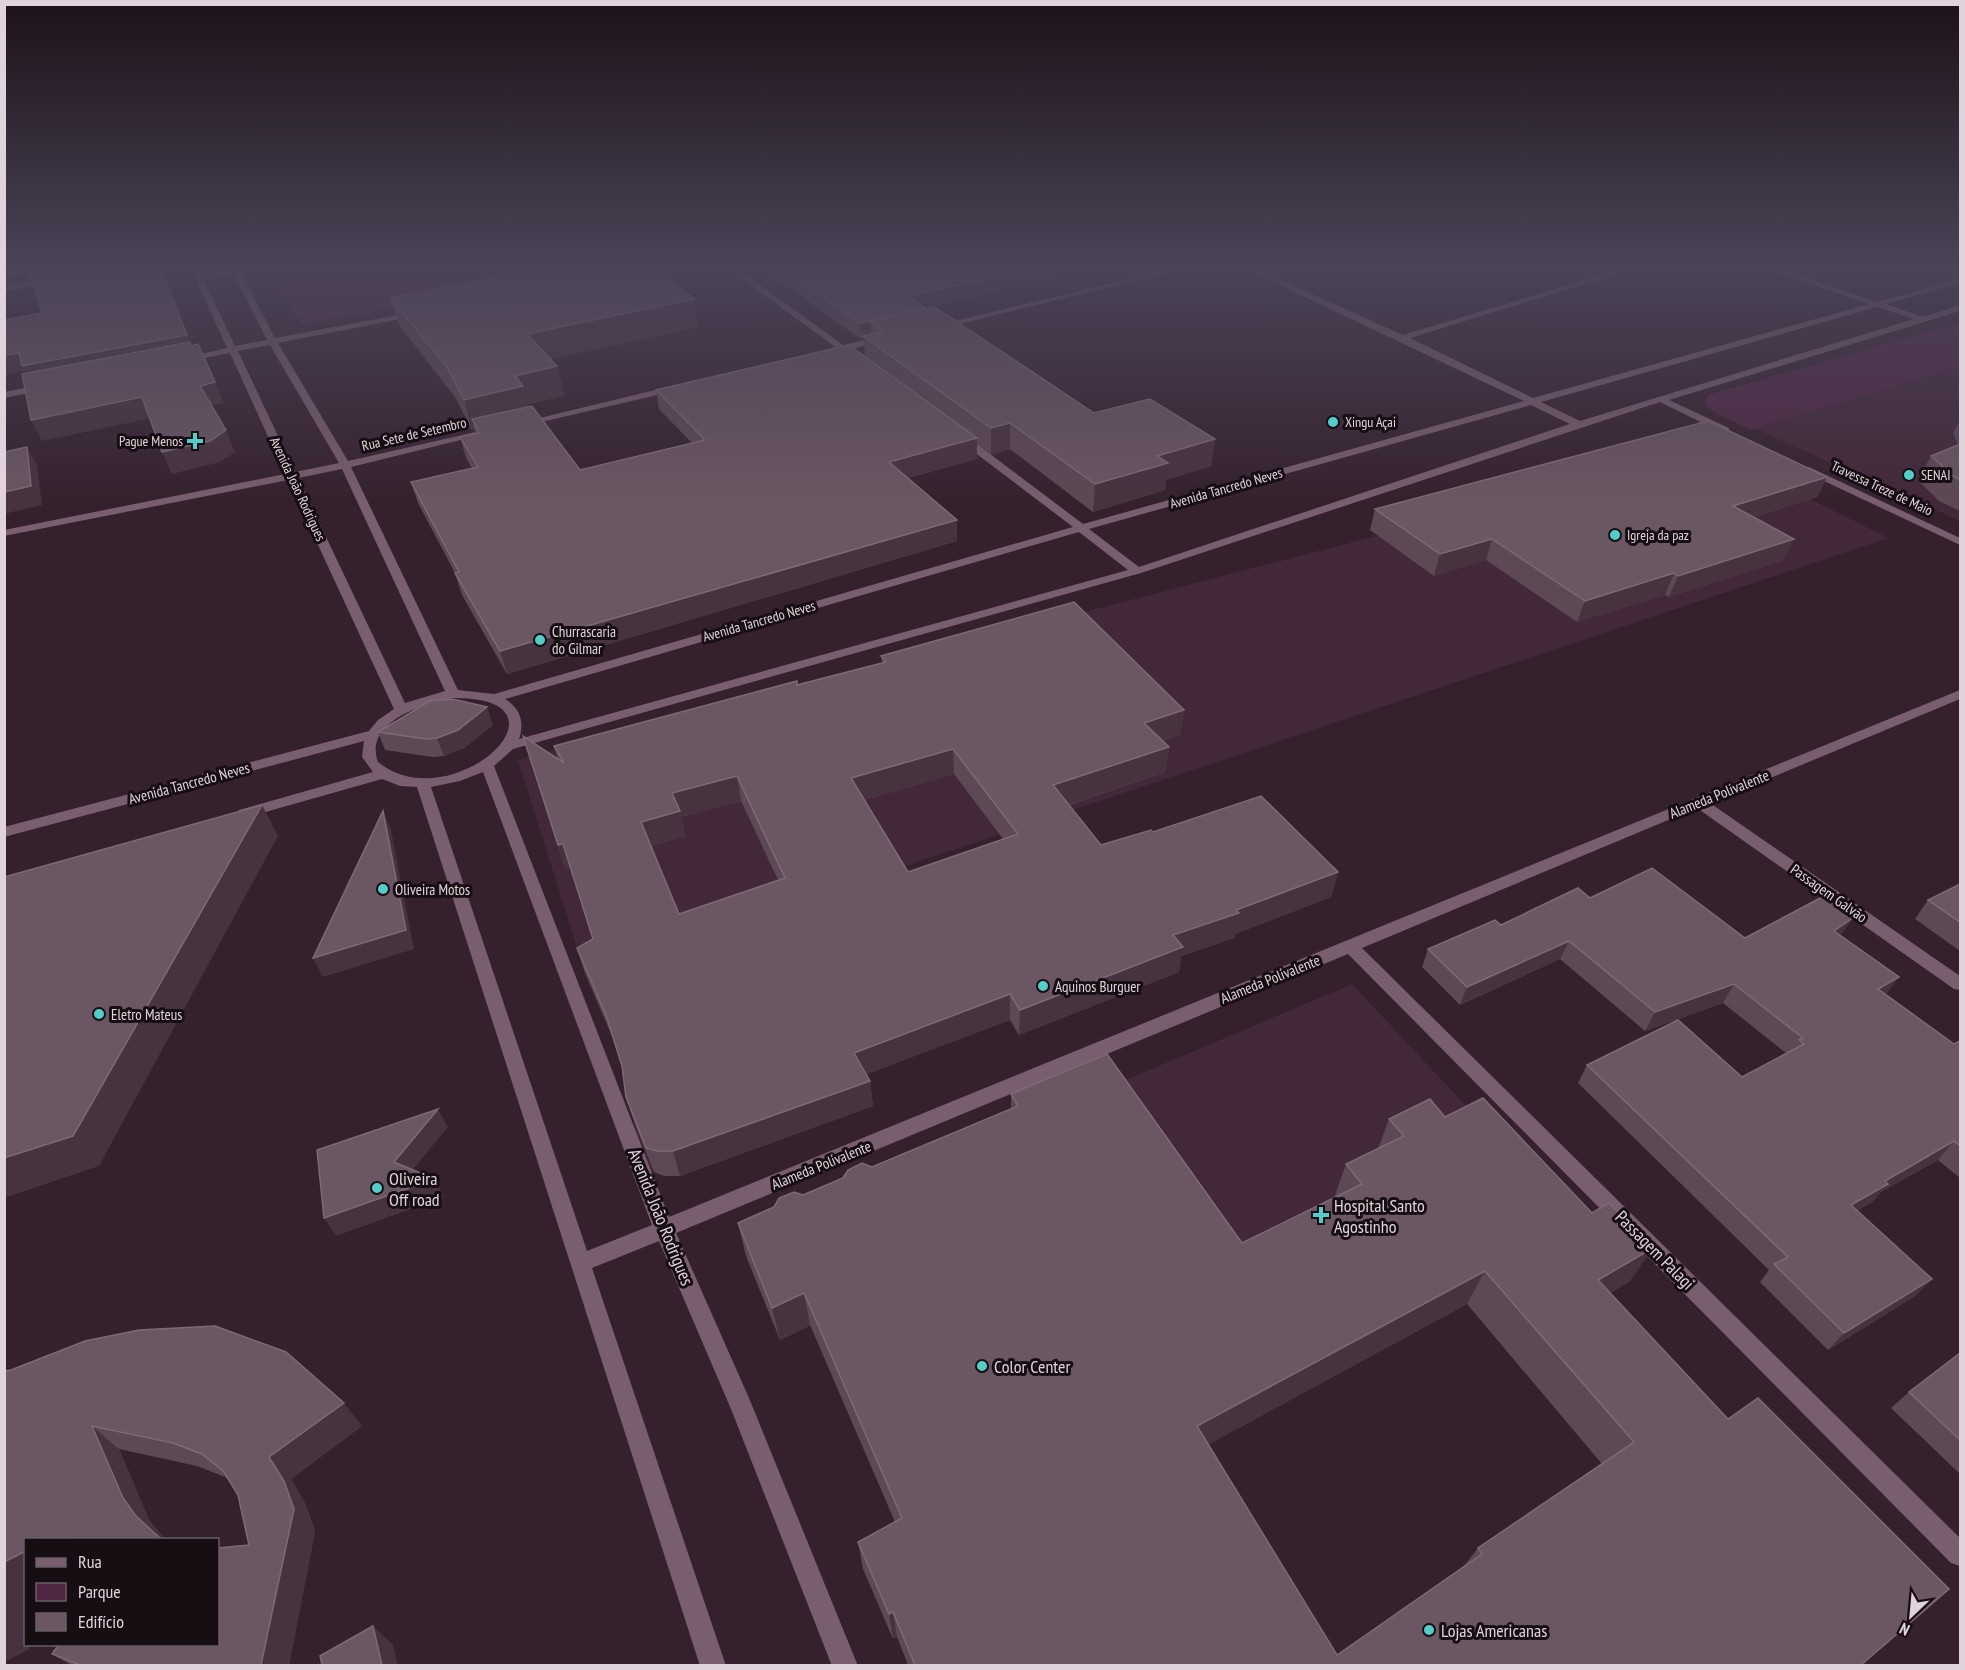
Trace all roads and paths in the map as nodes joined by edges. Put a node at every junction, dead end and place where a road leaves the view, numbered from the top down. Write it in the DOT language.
graph roads {
  1 [pos="244,347"];
  2 [pos="275,347"];
  3 [pos="847,347"];
  4 [pos="1421,347"];
  5 [pos="1726,347"];
  6 [pos="1831,347"];
  7 [pos="842,348"];
  8 [pos="232,349"];
  9 [pos="819,354"];
  10 [pos="176,361"];
  11 [pos="861,362"];
  12 [pos="62,384"];
  13 [pos="680,386"];
  14 [pos="4,395"];
  15 [pos="1660,399"];
  16 [pos="1534,401"];
  17 [pos="1579,424"];
  18 [pos="519,425"];
  19 [pos="495,430"];
  20 [pos="953,431"];
  21 [pos="1735,435"];
  22 [pos="345,465"];
  23 [pos="1799,465"];
  24 [pos="291,476"];
  25 [pos="1082,528"];
  26 [pos="4,533"];
  27 [pos="1960,542"];
  28 [pos="1137,571"];
  29 [pos="1960,693"];
  30 [pos="453,694"];
  31 [pos="494,698"];
  32 [pos="401,710"];
  33 [pos="373,734"];
  34 [pos="509,746"];
  35 [pos="487,765"];
  36 [pos="383,774"];
  37 [pos="422,782"];
  38 [pos="1698,802"];
  39 [pos="234,816"];
  40 [pos="4,832"];
  41 [pos="1350,946"];
  42 [pos="1960,984"];
  43 [pos="664,1230"];
  44 [pos="579,1264"];
  45 [pos="1960,1554"];
  46 [pos="712,1665"];
  47 [pos="845,1665"];
  1 -- 8 [label="street"];
  2 -- 22 [label="street"];
  3 -- 7 [label="street"];
  4 -- 16 [label="street"];
  5 -- 16 [label="street, Avenida Tancredo Neves"];
  6 -- 15 [label="street"];
  7 -- 9 [label="street"];
  7 -- 11 [label="street"];
  8 -- 10 [label="street"];
  8 -- 24 [label="street, Avenida João Rodrigues"];
  12 -- 14 [label="street"];
  13 -- 18 [label="street"];
  15 -- 17 [label="street"];
  15 -- 21 [label="street"];
  16 -- 17 [label="street"];
  16 -- 25 [label="street, Avenida Tancredo Neves"];
  17 -- 28 [label="street"];
  19 -- 22 [label="street, Rua Sete de Setembro"];
  20 -- 25 [label="street"];
  22 -- 24 [label="street, Rua Sete de Setembro"];
  22 -- 30 [label="street"];
  23 -- 27 [label="street, Travessa Treze de Maio"];
  24 -- 26 [label="street, Rua Sete de Setembro"];
  24 -- 32 [label="street, Avenida João Rodrigues"];
  25 -- 28 [label="street"];
  25 -- 31 [label="street, Avenida Tancredo Neves"];
  28 -- 34 [label="street"];
  29 -- 38 [label="street, Alameda Polivalente"];
  30 -- 31 [label="street"];
  30 -- 32 [label="street"];
  31 -- 34 [label="street"];
  32 -- 33 [label="street"];
  33 -- 36 [label="street"];
  33 -- 40 [label="street, Avenida Tancredo Neves"];
  34 -- 35 [label="street"];
  35 -- 37 [label="street"];
  35 -- 43 [label="street, Avenida João Rodrigues"];
  36 -- 37 [label="street"];
  36 -- 39 [label="street"];
  37 -- 44 [label="street"];
  38 -- 41 [label="street, Alameda Polivalente"];
  38 -- 42 [label="street, Passagem Galvão"];
  41 -- 43 [label="street, Alameda Polivalente"];
  41 -- 45 [label="street, Passagem Palagi"];
  43 -- 44 [label="street, Alameda Polivalente"];
  43 -- 47 [label="street, Avenida João Rodrigues"];
  44 -- 46 [label="street"];
}
